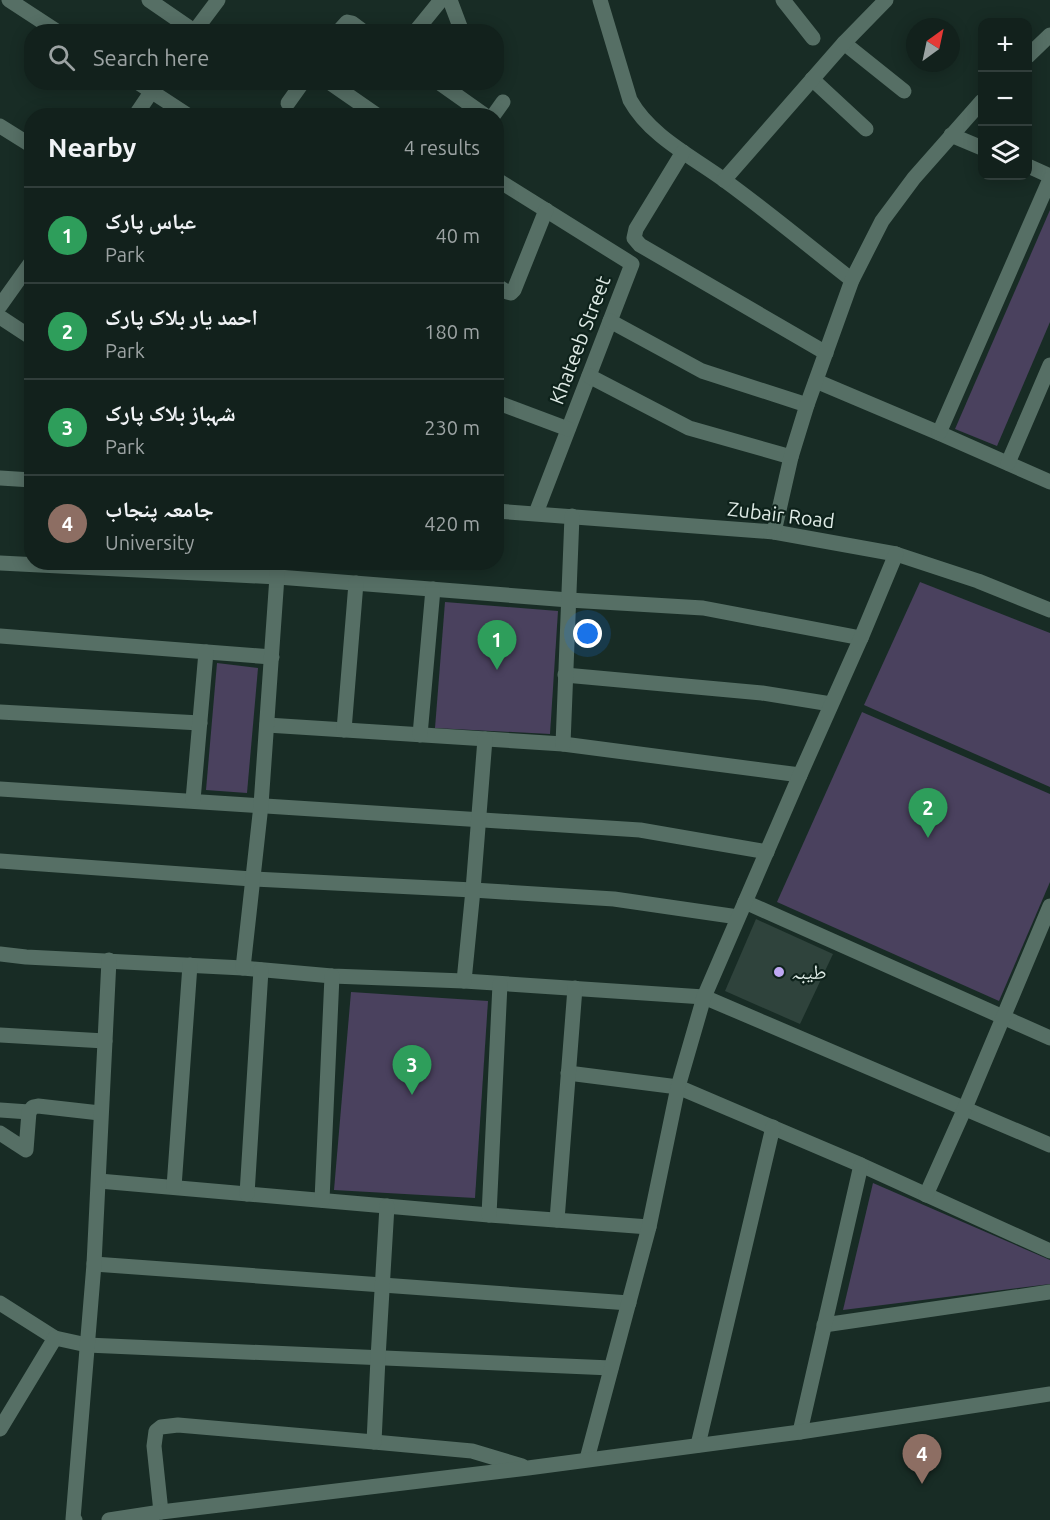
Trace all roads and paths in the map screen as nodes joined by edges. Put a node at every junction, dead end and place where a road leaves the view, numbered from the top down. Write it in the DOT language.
graph roads {
  1 [pos="8,0"];
  2 [pos="149,0"];
  3 [pos="218,0"];
  4 [pos="441,0"];
  5 [pos="450,0"];
  6 [pos="600,0"];
  7 [pos="783,0"];
  8 [pos="885,0"];
  9 [pos="0,13"];
  10 [pos="46,24"];
  11 [pos="184,24"];
  12 [pos="199,24"];
  13 [pos="422,24"];
  14 [pos="459,24"];
  15 [pos="1050,35"];
  16 [pos="813,38"];
  17 [pos="844,43"];
  18 [pos="1032,52"];
  19 [pos="812,79"];
  20 [pos="152,90"];
  21 [pos="158,90"];
  22 [pos="297,90"];
  23 [pos="341,90"];
  24 [pos="449,90"];
  25 [pos="904,91"];
  26 [pos="503,102"];
  27 [pos="288,103"];
  28 [pos="978,105"];
  29 [pos="140,108"];
  30 [pos="179,108"];
  31 [pos="366,108"];
  32 [pos="475,108"];
  33 [pos="499,108"];
  34 [pos="0,126"];
  35 [pos="866,129"];
  36 [pos="951,135"];
  37 [pos="24,141"];
  38 [pos="978,146"];
  39 [pos="683,152"];
  40 [pos="1032,168"];
  41 [pos="1050,177"];
  42 [pos="724,180"];
  43 [pos="504,184"];
  44 [pos="546,210"];
  45 [pos="640,245"];
  46 [pos="632,264"];
  47 [pos="24,272"];
  48 [pos="852,280"];
  49 [pos="504,290"];
  50 [pos="0,306"];
  51 [pos="0,317"];
  52 [pos="610,321"];
  53 [pos="24,333"];
  54 [pos="826,353"];
  55 [pos="1050,365"];
  56 [pos="589,376"];
  57 [pos="816,381"];
  58 [pos="504,405"];
  59 [pos="807,405"];
  60 [pos="568,429"];
  61 [pos="939,433"];
  62 [pos="791,458"];
  63 [pos="1008,463"];
  64 [pos="0,478"];
  65 [pos="24,480"];
  66 [pos="1050,482"];
  67 [pos="504,511"];
  68 [pos="536,513"];
  69 [pos="572,516"];
  70 [pos="774,532"];
  71 [pos="896,554"];
  72 [pos="0,563"];
  73 [pos="24,564"];
  74 [pos="278,570"];
  75 [pos="356,583"];
  76 [pos="434,589"];
  77 [pos="569,600"];
  78 [pos="1050,610"];
  79 [pos="0,636"];
  80 [pos="861,638"];
  81 [pos="206,652"];
  82 [pos="272,657"];
  83 [pos="566,675"];
  84 [pos="831,704"];
  85 [pos="0,712"];
  86 [pos="200,723"];
  87 [pos="267,725"];
  88 [pos="344,730"];
  89 [pos="420,735"];
  90 [pos="485,739"];
  91 [pos="562,744"];
  92 [pos="800,775"];
  93 [pos="0,789"];
  94 [pos="193,800"];
  95 [pos="261,805"];
  96 [pos="479,820"];
  97 [pos="767,852"];
  98 [pos="0,861"];
  99 [pos="252,879"];
  100 [pos="473,890"];
  101 [pos="745,902"];
  102 [pos="1050,906"];
  103 [pos="738,917"];
  104 [pos="1045,929"];
  105 [pos="0,954"];
  106 [pos="109,960"];
  107 [pos="190,965"];
  108 [pos="243,968"];
  109 [pos="261,970"];
  110 [pos="332,976"];
  111 [pos="464,981"];
  112 [pos="500,984"];
  113 [pos="575,988"];
  114 [pos="704,997"];
  115 [pos="1003,1017"];
  116 [pos="0,1035"];
  117 [pos="1050,1038"];
  118 [pos="105,1041"];
  119 [pos="568,1073"];
  120 [pos="678,1087"];
  121 [pos="965,1108"];
  122 [pos="0,1110"];
  123 [pos="29,1112"];
  124 [pos="100,1113"];
  125 [pos="773,1127"];
  126 [pos="0,1133"];
  127 [pos="1050,1145"];
  128 [pos="861,1165"];
  129 [pos="99,1181"];
  130 [pos="174,1187"];
  131 [pos="247,1194"];
  132 [pos="926,1195"];
  133 [pos="322,1200"];
  134 [pos="387,1206"];
  135 [pos="489,1215"];
  136 [pos="557,1220"];
  137 [pos="649,1227"];
  138 [pos="1050,1251"];
  139 [pos="94,1264"];
  140 [pos="382,1285"];
  141 [pos="1050,1292"];
  142 [pos="0,1303"];
  143 [pos="629,1303"];
  144 [pos="824,1325"];
  145 [pos="55,1338"];
  146 [pos="87,1345"];
  147 [pos="378,1358"];
  148 [pos="611,1368"];
  149 [pos="1050,1394"];
  150 [pos="0,1429"];
  151 [pos="800,1432"];
  152 [pos="374,1442"];
  153 [pos="698,1445"];
  154 [pos="587,1459"];
  155 [pos="528,1468"];
  156 [pos="161,1512"];
  157 [pos="75,1520"];
  158 [pos="109,1520"];
  1 -- 9 [label="street"];
  1 -- 10 [label="street"];
  2 -- 11 [label="street"];
  3 -- 12 [label="street"];
  4 -- 13 [label="street"];
  5 -- 14 [label="street"];
  6 -- 39 [label="street"];
  7 -- 16 [label="street"];
  8 -- 17 [label="street"];
  15 -- 18 [label="street"];
  17 -- 19 [label="street"];
  17 -- 25 [label="street"];
  19 -- 35 [label="street"];
  19 -- 42 [label="street"];
  20 -- 29 [label="street"];
  21 -- 30 [label="street"];
  22 -- 27 [label="street"];
  23 -- 31 [label="street"];
  24 -- 32 [label="street"];
  26 -- 33 [label="street"];
  28 -- 36 [label="street"];
  34 -- 37 [label="street"];
  36 -- 38 [label="street"];
  36 -- 48 [label="street"];
  39 -- 42 [label="street"];
  39 -- 45 [label="street"];
  40 -- 41 [label="street"];
  41 -- 61 [label="street"];
  42 -- 48 [label="street"];
  43 -- 44 [label="street, Khateeb Street"];
  44 -- 46 [label="street, Khateeb Street"];
  44 -- 49 [label="street"];
  45 -- 46 [label="street"];
  45 -- 54 [label="street"];
  46 -- 52 [label="street, Khateeb Street"];
  47 -- 50 [label="street"];
  48 -- 54 [label="street"];
  51 -- 53 [label="street"];
  52 -- 56 [label="street, Khateeb Street"];
  52 -- 59 [label="street"];
  54 -- 57 [label="street"];
  55 -- 63 [label="street"];
  56 -- 60 [label="street, Khateeb Street"];
  56 -- 62 [label="street"];
  57 -- 59 [label="street"];
  57 -- 61 [label="street"];
  58 -- 60 [label="street"];
  59 -- 62 [label="street"];
  60 -- 68 [label="street, Khateeb Street"];
  61 -- 63 [label="street"];
  62 -- 70 [label="street"];
  63 -- 66 [label="street"];
  64 -- 65 [label="street"];
  67 -- 68 [label="street, Zubair Road"];
  68 -- 69 [label="street, Zubair Road"];
  69 -- 70 [label="street, Zubair Road"];
  69 -- 77 [label="street"];
  70 -- 71 [label="street, Zubair Road"];
  71 -- 78 [label="street, Zubair Road"];
  71 -- 80 [label="street"];
  72 -- 73 [label="street"];
  74 -- 75 [label="street"];
  74 -- 82 [label="street"];
  75 -- 76 [label="street"];
  75 -- 88 [label="street"];
  76 -- 77 [label="street"];
  76 -- 89 [label="street"];
  77 -- 80 [label="street"];
  77 -- 83 [label="street"];
  79 -- 81 [label="street"];
  80 -- 84 [label="street"];
  81 -- 82 [label="street"];
  81 -- 86 [label="street"];
  82 -- 87 [label="street"];
  83 -- 84 [label="street"];
  83 -- 91 [label="street"];
  84 -- 92 [label="street"];
  85 -- 86 [label="street"];
  86 -- 94 [label="street"];
  87 -- 88 [label="street"];
  87 -- 95 [label="street"];
  88 -- 89 [label="street"];
  89 -- 90 [label="street"];
  90 -- 91 [label="street"];
  90 -- 96 [label="street"];
  91 -- 92 [label="street"];
  92 -- 97 [label="street"];
  93 -- 94 [label="street"];
  94 -- 95 [label="street"];
  95 -- 96 [label="street"];
  95 -- 99 [label="street"];
  96 -- 97 [label="street"];
  96 -- 100 [label="street"];
  97 -- 101 [label="street"];
  98 -- 99 [label="street"];
  99 -- 100 [label="street"];
  99 -- 108 [label="street"];
  100 -- 103 [label="street"];
  100 -- 111 [label="street"];
  101 -- 103 [label="street"];
  101 -- 115 [label="street"];
  102 -- 104 [label="street"];
  103 -- 114 [label="street"];
  104 -- 115 [label="street"];
  105 -- 106 [label="street"];
  106 -- 107 [label="street"];
  106 -- 118 [label="street"];
  107 -- 108 [label="street"];
  107 -- 130 [label="street"];
  108 -- 109 [label="street"];
  109 -- 110 [label="street"];
  109 -- 131 [label="street"];
  110 -- 111 [label="street"];
  110 -- 133 [label="street"];
  111 -- 112 [label="street"];
  112 -- 113 [label="street"];
  112 -- 135 [label="street"];
  113 -- 114 [label="street"];
  113 -- 119 [label="street"];
  114 -- 120 [label="street"];
  114 -- 121 [label="street"];
  115 -- 117 [label="street"];
  115 -- 121 [label="street"];
  116 -- 118 [label="street"];
  118 -- 124 [label="street"];
  119 -- 120 [label="street"];
  119 -- 136 [label="street"];
  120 -- 125 [label="street"];
  120 -- 137 [label="street"];
  121 -- 127 [label="street"];
  121 -- 132 [label="street"];
  122 -- 123 [label="street"];
  123 -- 124 [label="street"];
  123 -- 126 [label="street"];
  124 -- 129 [label="street"];
  125 -- 128 [label="street"];
  125 -- 153 [label="street"];
  128 -- 132 [label="street"];
  128 -- 144 [label="street"];
  129 -- 130 [label="street"];
  129 -- 139 [label="street"];
  130 -- 131 [label="street"];
  131 -- 133 [label="street"];
  132 -- 138 [label="street"];
  133 -- 134 [label="street"];
  134 -- 135 [label="street"];
  134 -- 140 [label="street"];
  135 -- 136 [label="street"];
  136 -- 137 [label="street"];
  137 -- 143 [label="street"];
  139 -- 140 [label="street"];
  139 -- 146 [label="street"];
  140 -- 143 [label="street"];
  140 -- 147 [label="street"];
  141 -- 144 [label="street"];
  142 -- 145 [label="street"];
  143 -- 148 [label="street"];
  144 -- 151 [label="street"];
  145 -- 146 [label="street"];
  145 -- 150 [label="street"];
  146 -- 147 [label="street"];
  146 -- 157 [label="street"];
  147 -- 148 [label="street"];
  147 -- 152 [label="street"];
  148 -- 154 [label="street"];
  149 -- 151 [label="street"];
  151 -- 153 [label="street"];
  152 -- 155 [label="street"];
  152 -- 156 [label="street"];
  153 -- 154 [label="street"];
  154 -- 155 [label="street"];
  155 -- 156 [label="street"];
  156 -- 158 [label="street"];
}
